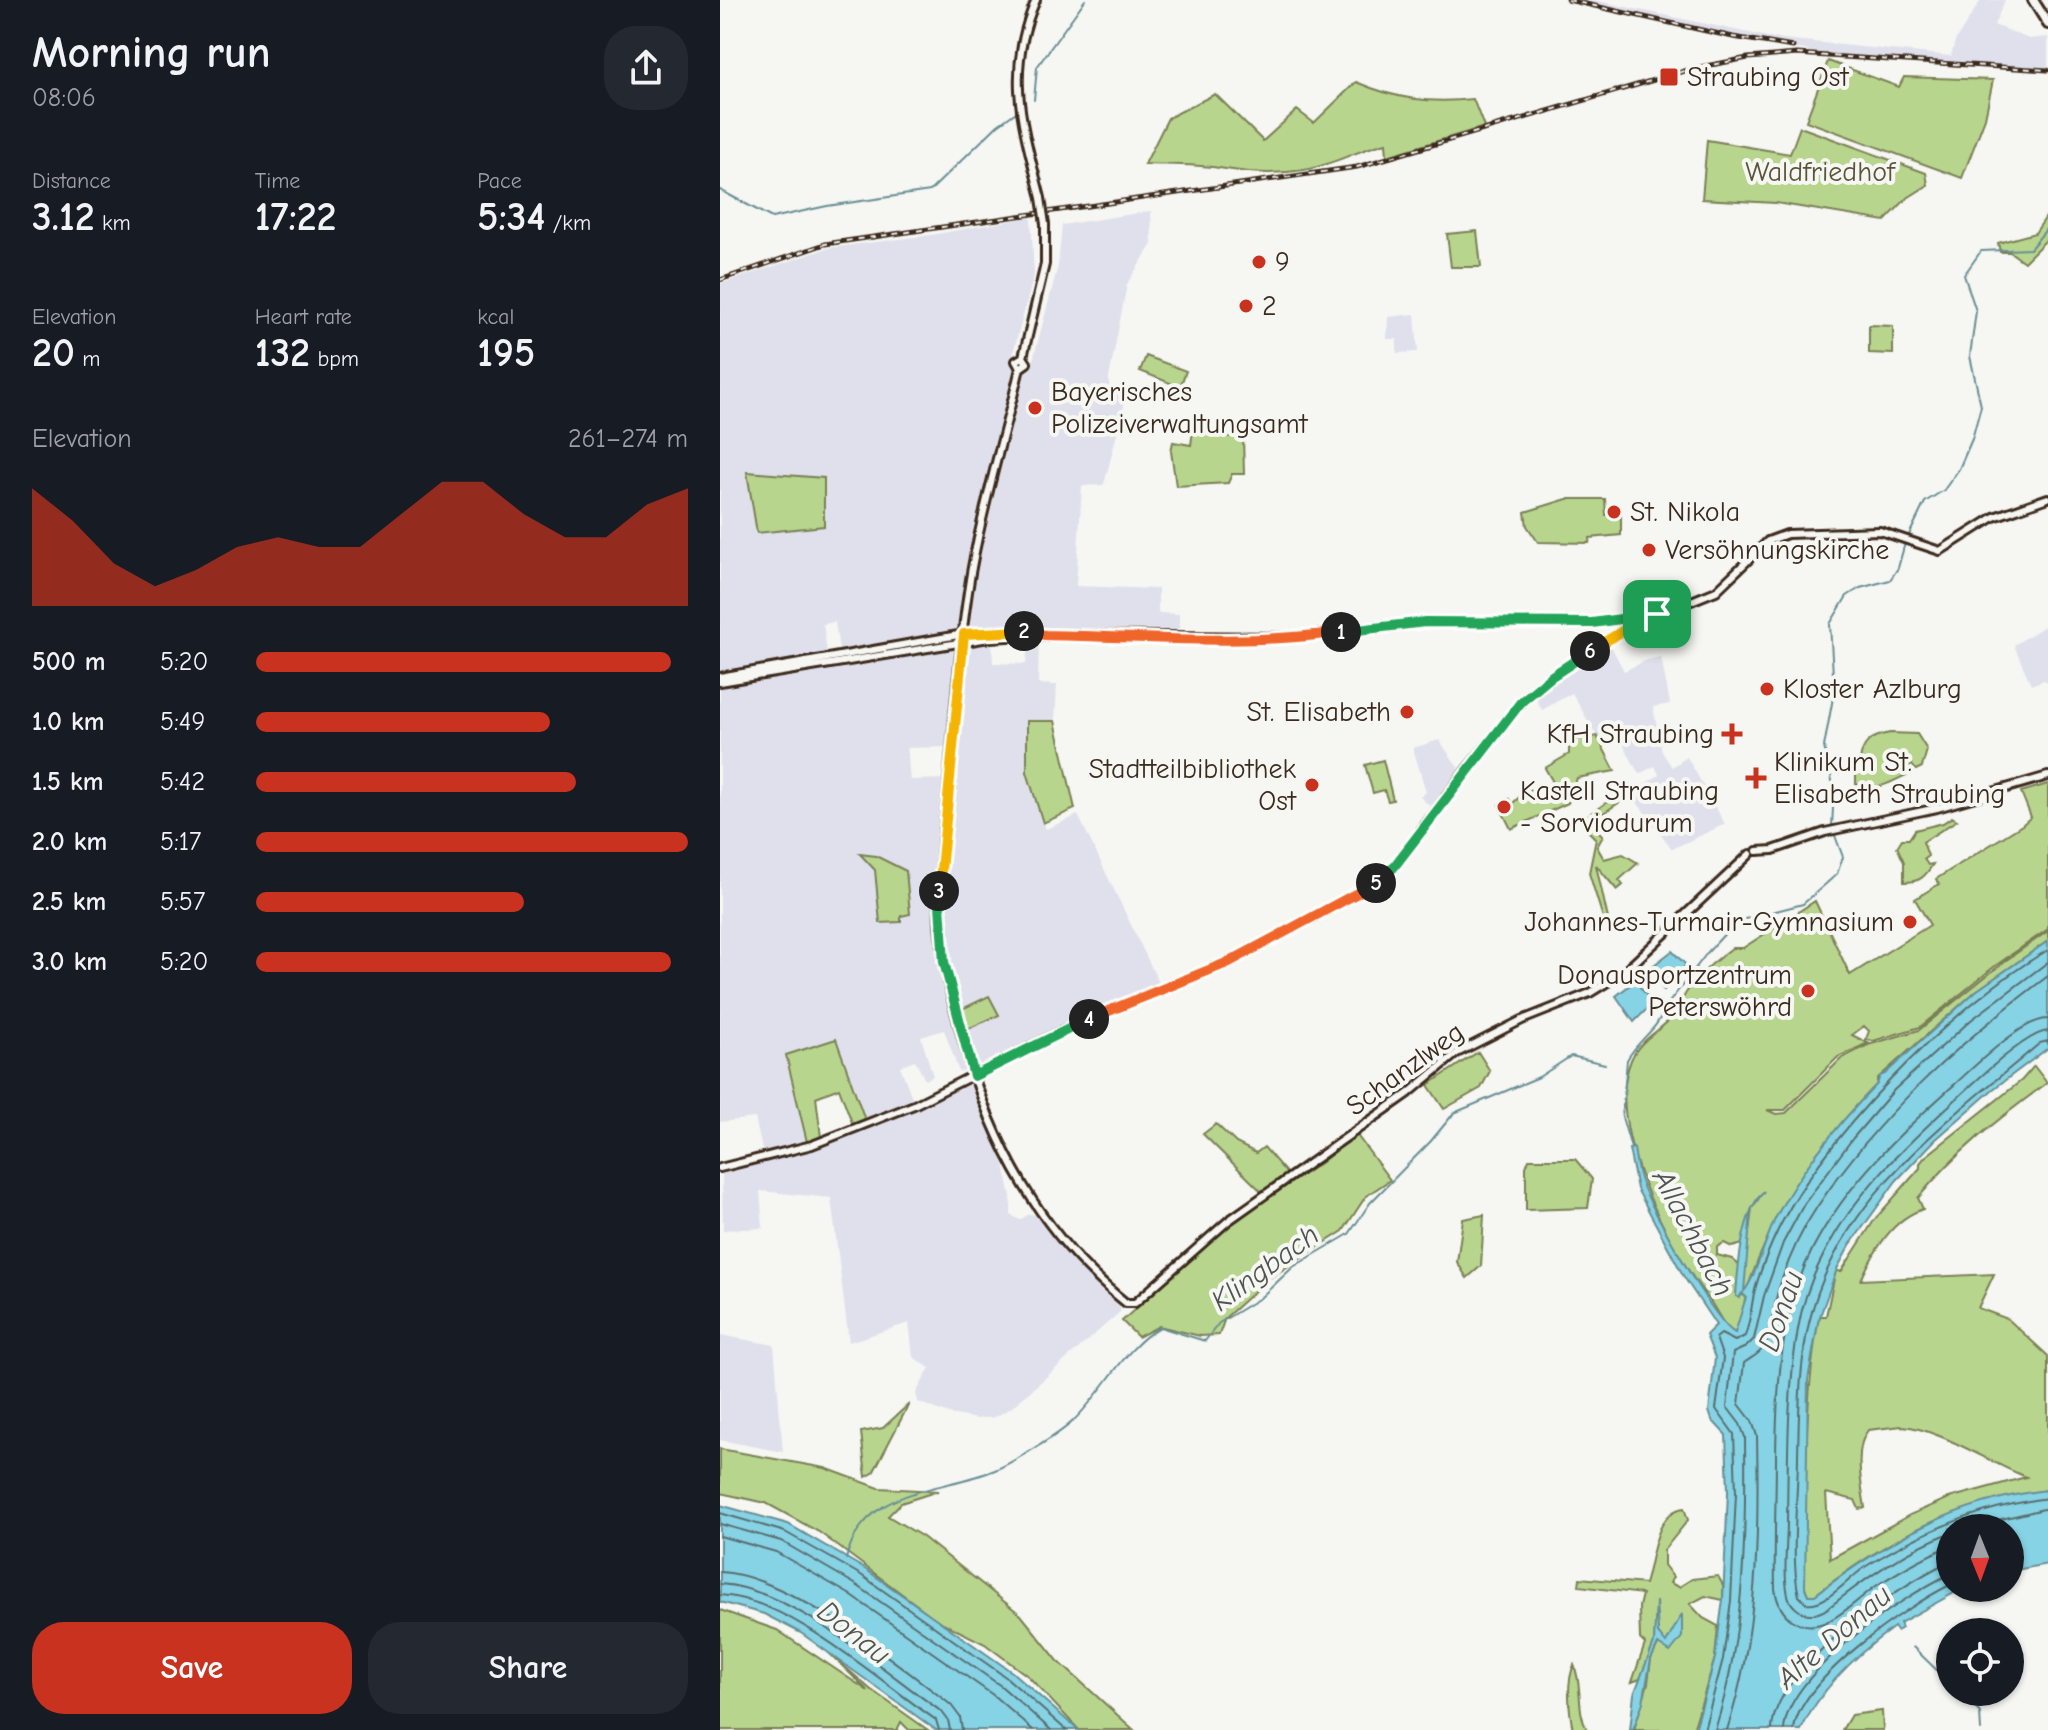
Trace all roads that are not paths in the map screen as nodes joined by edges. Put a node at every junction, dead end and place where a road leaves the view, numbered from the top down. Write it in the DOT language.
graph roads {
  1 [pos="1036,0"];
  2 [pos="2033,0"];
  3 [pos="2048,24"];
  4 [pos="2048,498"];
  5 [pos="1657,614"];
  6 [pos="1592,623"];
  7 [pos="1615,636"];
  8 [pos="964,638"];
  9 [pos="720,680"];
  10 [pos="2048,776"];
  11 [pos="974,1076"];
  12 [pos="720,1168"];
  1 -- 8 [label="street, bridge"];
  2 -- 3 [label="main road"];
  4 -- 5 [label="street"];
  5 -- 6 [label="street"];
  5 -- 7 [label="street"];
  6 -- 7 [label="street"];
  6 -- 8 [label="street"];
  7 -- 11 [label="street"];
  8 -- 9 [label="street"];
  8 -- 11 [label="street"];
  10 -- 11 [label="street, Schanzlweg"];
  11 -- 12 [label="street"];
}
